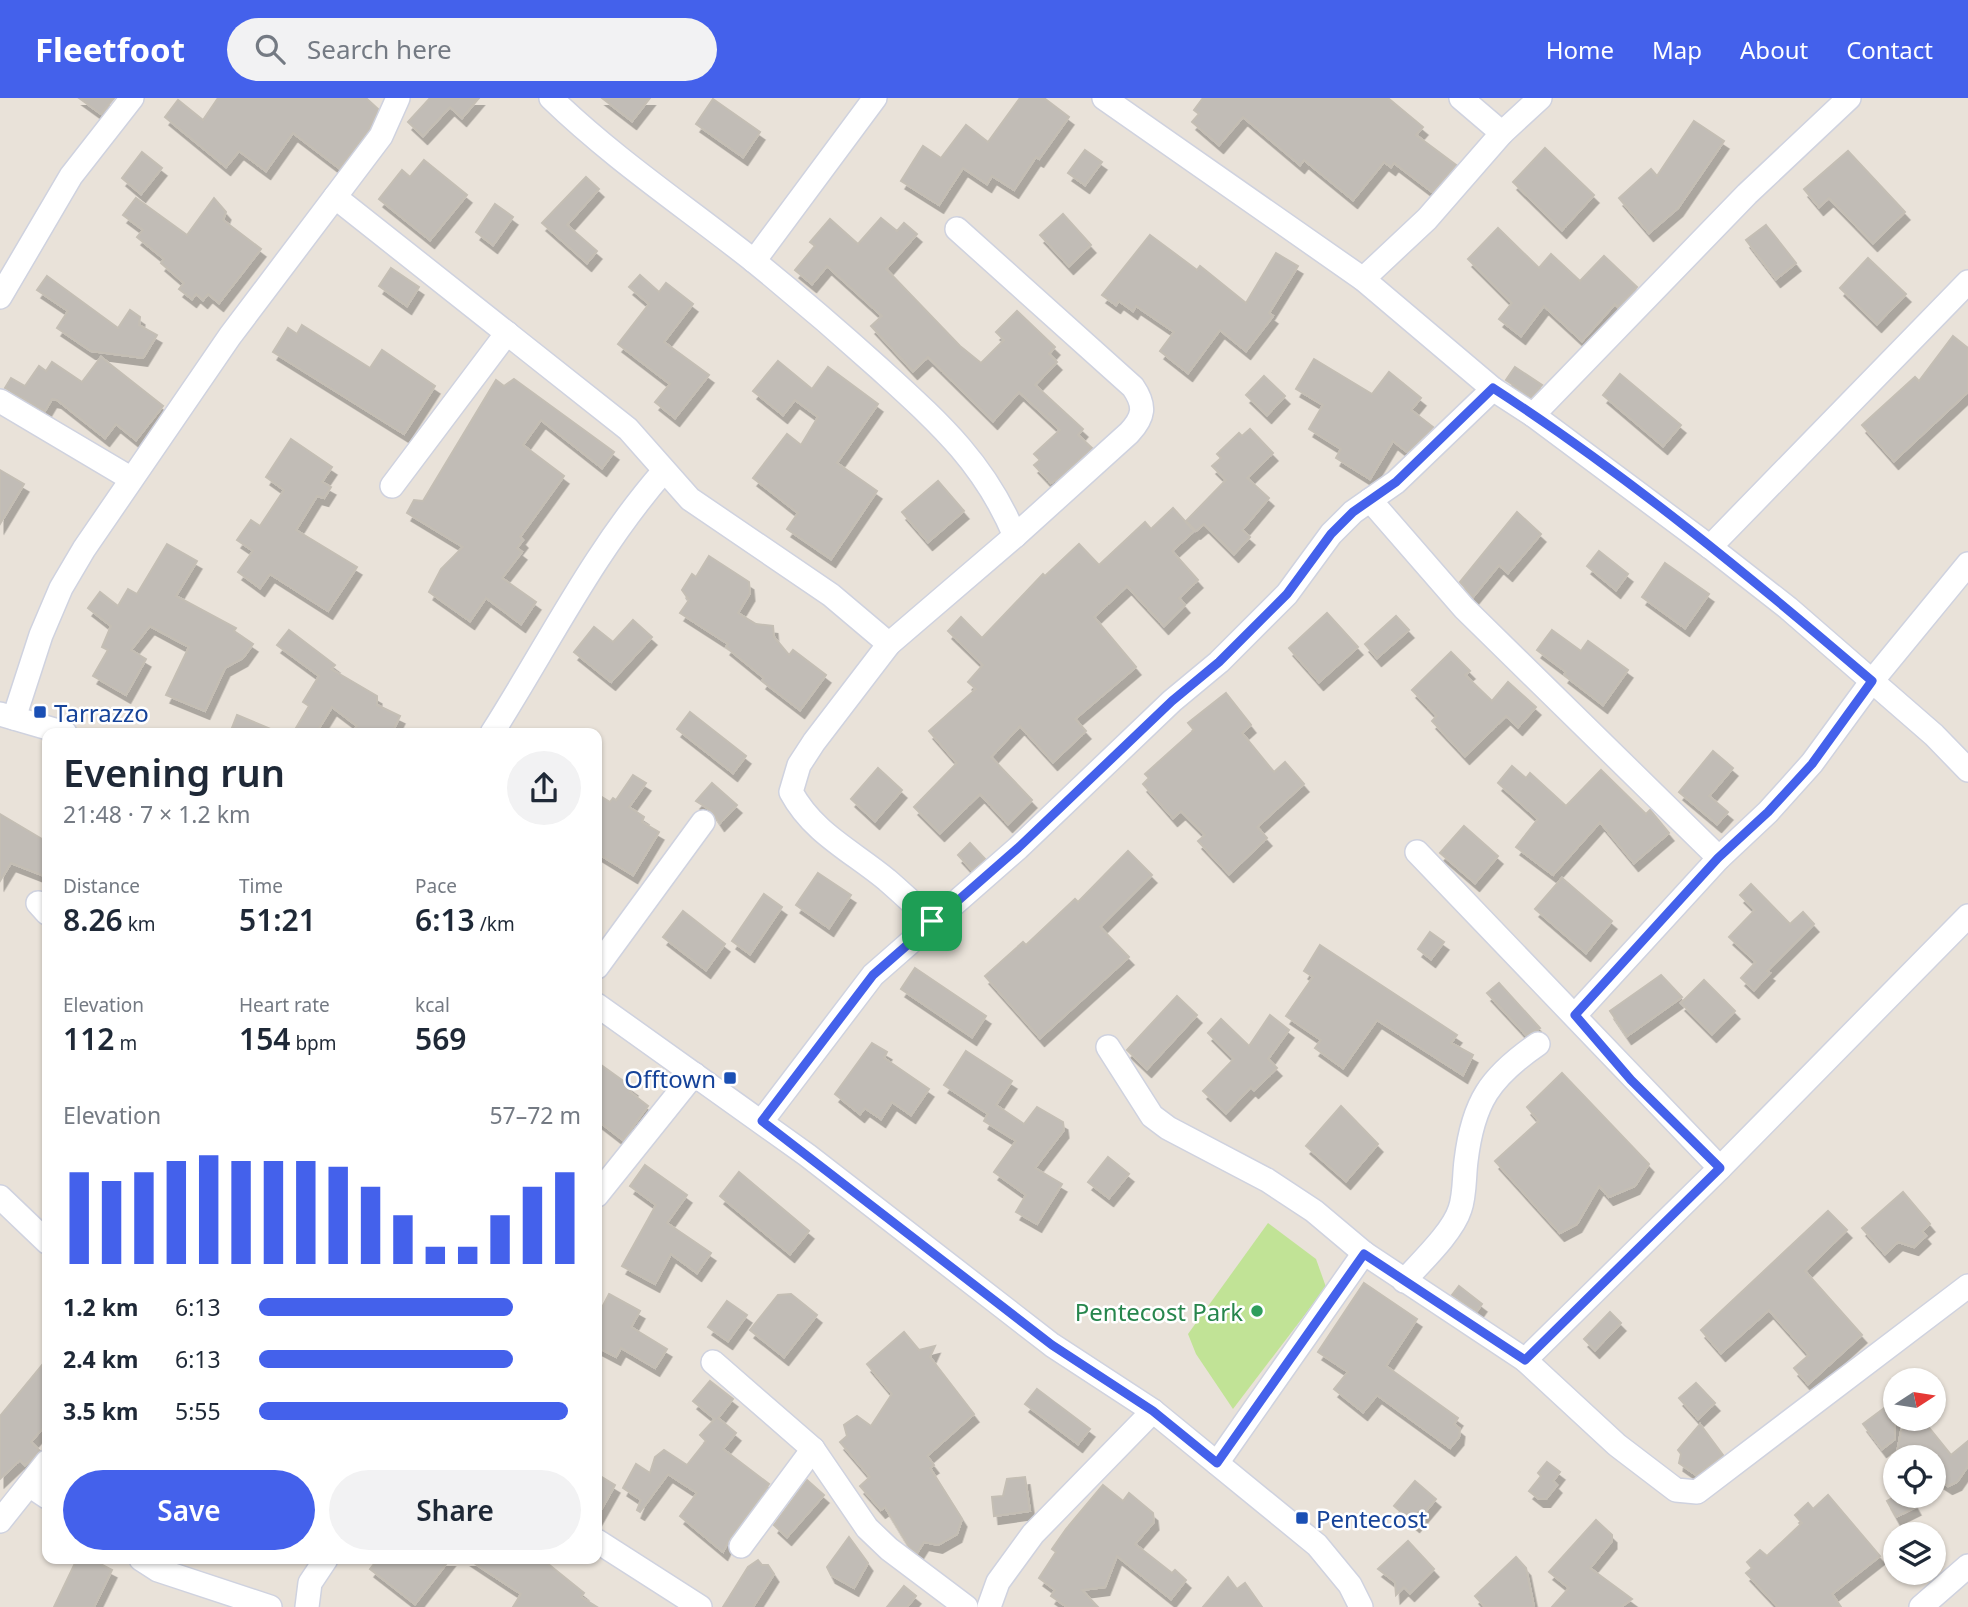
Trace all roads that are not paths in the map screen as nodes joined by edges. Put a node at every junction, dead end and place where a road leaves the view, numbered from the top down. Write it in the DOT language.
graph roads {
  1 [pos="132,98"];
  2 [pos="398,98"];
  3 [pos="551,98"];
  4 [pos="875,98"];
  5 [pos="1104,98"];
  6 [pos="1461,98"];
  7 [pos="1540,98"];
  8 [pos="1849,98"];
  9 [pos="1130,106"];
  10 [pos="1502,133"];
  11 [pos="335,197"];
  12 [pos="957,229"];
  13 [pos="754,261"];
  14 [pos="1363,279"];
  15 [pos="1968,282"];
  16 [pos="0,297"];
  17 [pos="507,333"];
  18 [pos="1493,388"];
  19 [pos="0,401"];
  20 [pos="1534,415"];
  21 [pos="663,472"];
  22 [pos="130,478"];
  23 [pos="392,486"];
  24 [pos="1370,500"];
  25 [pos="1015,536"];
  26 [pos="1710,547"];
  27 [pos="1968,564"];
  28 [pos="889,644"];
  29 [pos="1872,681"];
  30 [pos="7,716"];
  31 [pos="48,728"];
  32 [pos="495,728"];
  33 [pos="1968,770"];
  34 [pos="703,822"];
  35 [pos="1417,852"];
  36 [pos="1718,858"];
  37 [pos="1968,916"];
  38 [pos="932,921"];
  39 [pos="602,960"];
  40 [pos="602,1009"];
  41 [pos="1575,1015"];
  42 [pos="1538,1044"];
  43 [pos="1108,1047"];
  44 [pos="694,1074"];
  45 [pos="762,1121"];
  46 [pos="1720,1168"];
  47 [pos="602,1189"];
  48 [pos="0,1197"];
  49 [pos="42,1237"];
  50 [pos="1364,1254"];
  51 [pos="1404,1280"];
  52 [pos="1968,1286"];
  53 [pos="1525,1360"];
  54 [pos="713,1363"];
  55 [pos="1153,1411"];
  56 [pos="813,1449"];
  57 [pos="1217,1463"];
  58 [pos="38,1491"];
  59 [pos="0,1521"];
  60 [pos="602,1544"];
  61 [pos="741,1546"];
  62 [pos="149,1564"];
  63 [pos="323,1564"];
  64 [pos="1968,1566"];
  65 [pos="270,1607"];
  66 [pos="307,1607"];
  67 [pos="700,1607"];
  68 [pos="982,1607"];
  69 [pos="1361,1607"];
  70 [pos="1922,1607"];
  1 -- 16 [label="street"];
  2 -- 11 [label="street"];
  3 -- 13 [label="street"];
  4 -- 13 [label="street"];
  5 -- 9 [label="street"];
  6 -- 10 [label="street"];
  7 -- 10 [label="street"];
  8 -- 20 [label="street"];
  9 -- 14 [label="street"];
  10 -- 14 [label="street"];
  11 -- 17 [label="street"];
  11 -- 22 [label="street"];
  12 -- 25 [label="street"];
  13 -- 25 [label="street"];
  14 -- 18 [label="street"];
  15 -- 26 [label="street"];
  17 -- 21 [label="street"];
  17 -- 23 [label="street"];
  18 -- 20 [label="street"];
  18 -- 24 [label="street"];
  19 -- 22 [label="street"];
  20 -- 26 [label="street"];
  21 -- 28 [label="street"];
  21 -- 32 [label="street"];
  22 -- 30 [label="street"];
  24 -- 36 [label="street"];
  24 -- 38 [label="street"];
  25 -- 28 [label="street"];
  26 -- 29 [label="street"];
  27 -- 29 [label="street"];
  28 -- 38 [label="street"];
  29 -- 33 [label="street"];
  29 -- 36 [label="street"];
  30 -- 31 [label="street"];
  34 -- 39 [label="street"];
  35 -- 41 [label="street"];
  36 -- 41 [label="street"];
  37 -- 46 [label="street"];
  38 -- 45 [label="street"];
  40 -- 44 [label="street"];
  41 -- 46 [label="street"];
  42 -- 51 [label="street"];
  43 -- 50 [label="street"];
  44 -- 45 [label="street"];
  44 -- 47 [label="street"];
  45 -- 55 [label="street"];
  46 -- 53 [label="street"];
  48 -- 49 [label="street"];
  50 -- 51 [label="street"];
  50 -- 57 [label="street"];
  51 -- 53 [label="street"];
  52 -- 53 [label="street"];
  54 -- 56 [label="street"];
  55 -- 57 [label="street"];
  55 -- 68 [label="street"];
  56 -- 61 [label="street"];
  56 -- 68 [label="street"];
  57 -- 69 [label="street"];
  58 -- 59 [label="street"];
  60 -- 67 [label="street"];
  62 -- 65 [label="street"];
  63 -- 66 [label="street"];
  64 -- 70 [label="street"];
}
